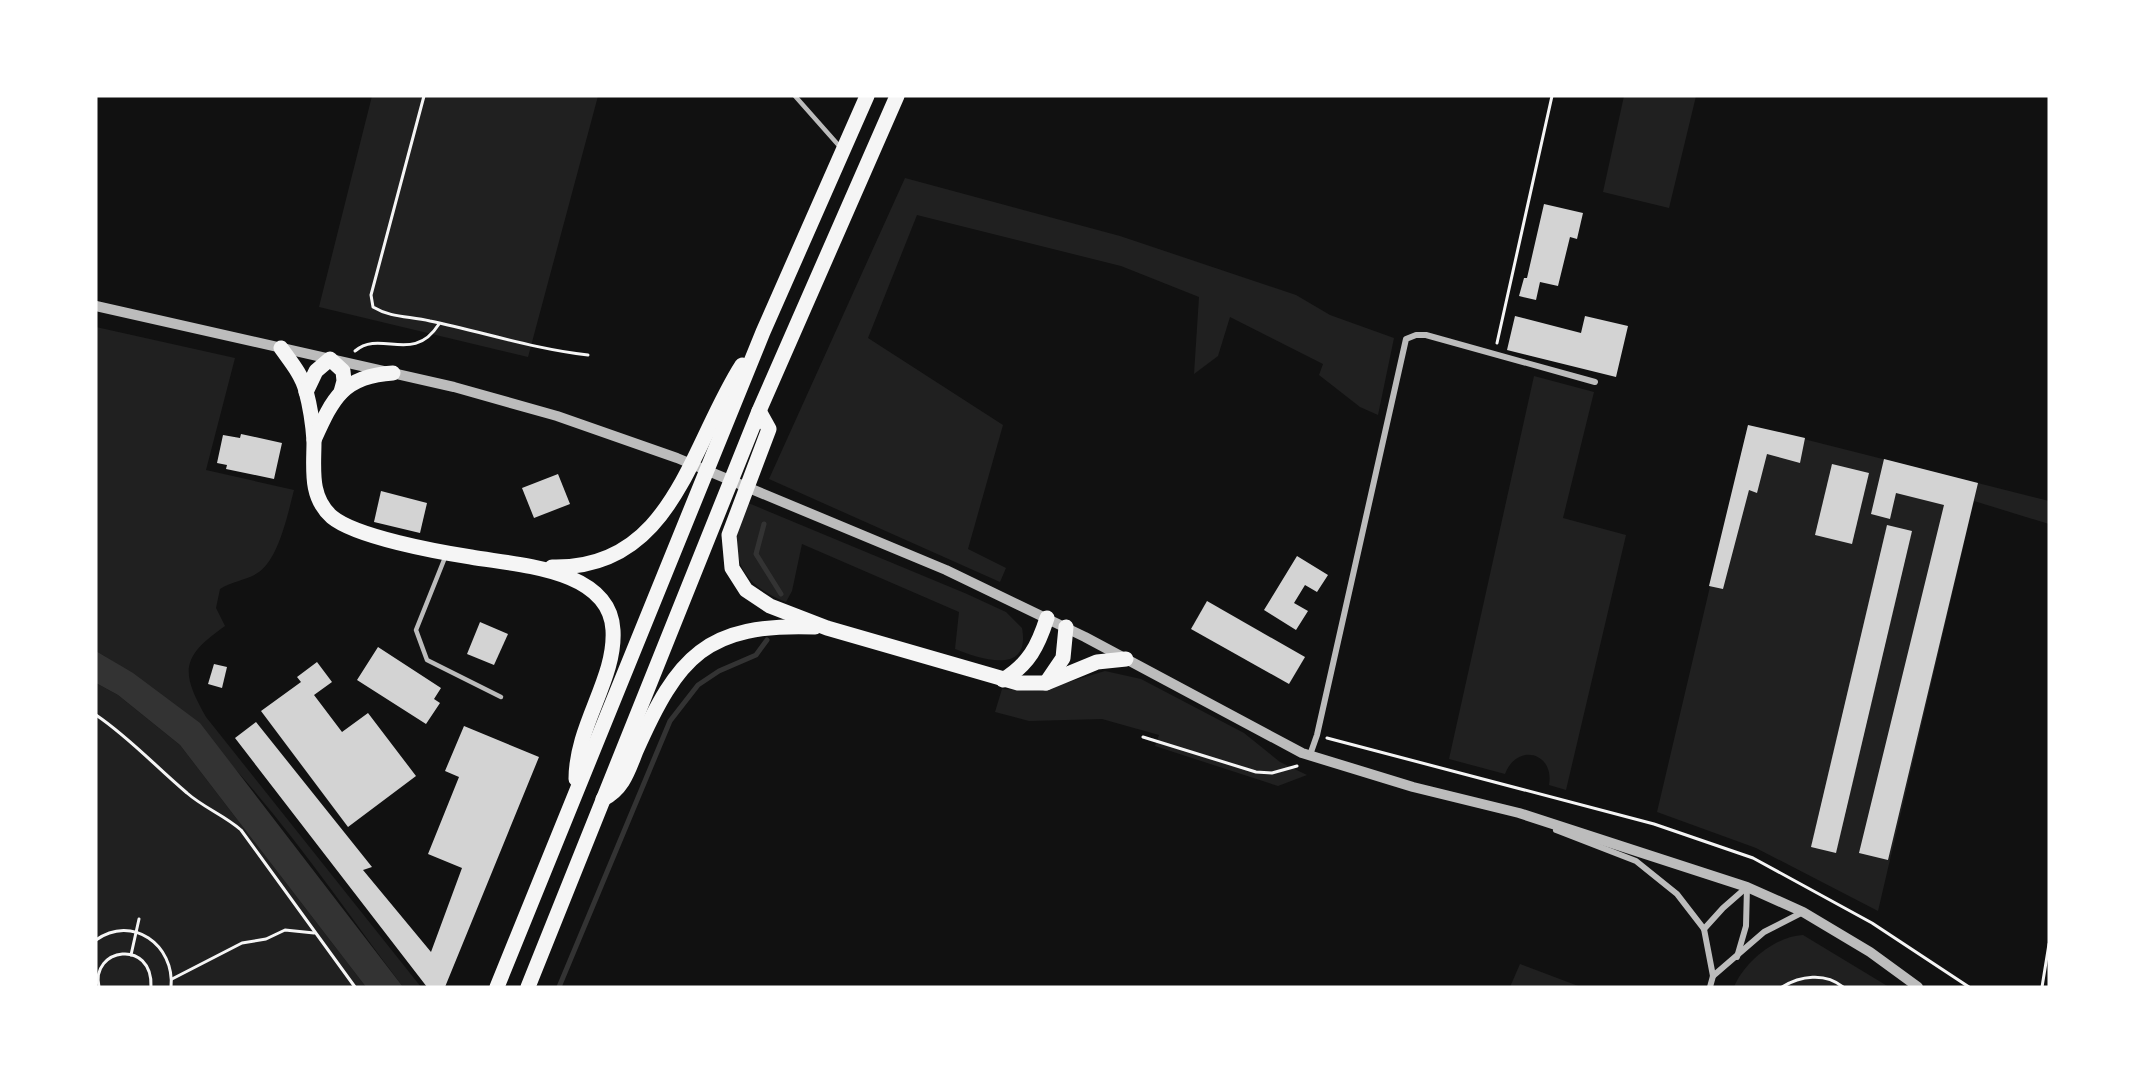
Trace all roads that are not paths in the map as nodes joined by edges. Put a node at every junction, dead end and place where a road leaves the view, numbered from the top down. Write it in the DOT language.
graph roads {
  1 [pos="795,96"];
  2 [pos="867,96"];
  3 [pos="897,96"];
  4 [pos="843,150"];
  5 [pos="96,306"];
  6 [pos="763,332"];
  7 [pos="281,348"];
  8 [pos="330,359"];
  9 [pos="393,373"];
  10 [pos="1595,382"];
  11 [pos="306,392"];
  12 [pos="341,392"];
  13 [pos="759,411"];
  14 [pos="314,440"];
  15 [pos="447,552"];
  16 [pos="531,567"];
  17 [pos="1047,618"];
  18 [pos="1065,627"];
  19 [pos="827,628"];
  20 [pos="1126,659"];
  21 [pos="1003,680"];
  22 [pos="1046,683"];
  23 [pos="501,697"];
  24 [pos="1310,755"];
  25 [pos="576,788"];
  26 [pos="603,799"];
  27 [pos="1519,813"];
  28 [pos="1747,887"];
  29 [pos="1803,912"];
  30 [pos="1704,929"];
  31 [pos="1737,957"];
  32 [pos="1713,976"];
  33 [pos="497,987"];
  34 [pos="528,987"];
  35 [pos="1710,987"];
  36 [pos="1918,987"];
  1 -- 4 [label="lane"];
  2 -- 4 [label="highway"];
  3 -- 13 [label="highway"];
  4 -- 6 [label="highway"];
  5 -- 7 [label="street"];
  6 -- 16 [label="highway"];
  6 -- 25 [label="highway"];
  7 -- 8 [label="street"];
  7 -- 11 [label="highway"];
  8 -- 9 [label="street"];
  8 -- 11 [label="highway"];
  8 -- 12 [label="highway"];
  9 -- 12 [label="highway"];
  9 -- 17 [label="street"];
  10 -- 24 [label="street"];
  11 -- 14 [label="highway"];
  12 -- 14 [label="highway"];
  13 -- 19 [label="highway"];
  13 -- 26 [label="highway"];
  14 -- 15 [label="highway"];
  15 -- 16 [label="highway"];
  15 -- 23 [label="lane"];
  16 -- 25 [label="highway"];
  17 -- 18 [label="street"];
  17 -- 21 [label="highway"];
  18 -- 20 [label="street"];
  18 -- 22 [label="highway"];
  19 -- 21 [label="highway"];
  19 -- 26 [label="highway"];
  20 -- 22 [label="highway"];
  20 -- 24 [label="street"];
  21 -- 22 [label="highway"];
  24 -- 27 [label="street"];
  25 -- 33 [label="highway"];
  26 -- 34 [label="highway"];
  27 -- 28 [label="street"];
  27 -- 30 [label="street"];
  28 -- 29 [label="street"];
  28 -- 30 [label="street"];
  28 -- 31 [label="street"];
  29 -- 31 [label="street"];
  29 -- 36 [label="street"];
  30 -- 32 [label="street"];
  31 -- 32 [label="street"];
  32 -- 35 [label="street"];
}
